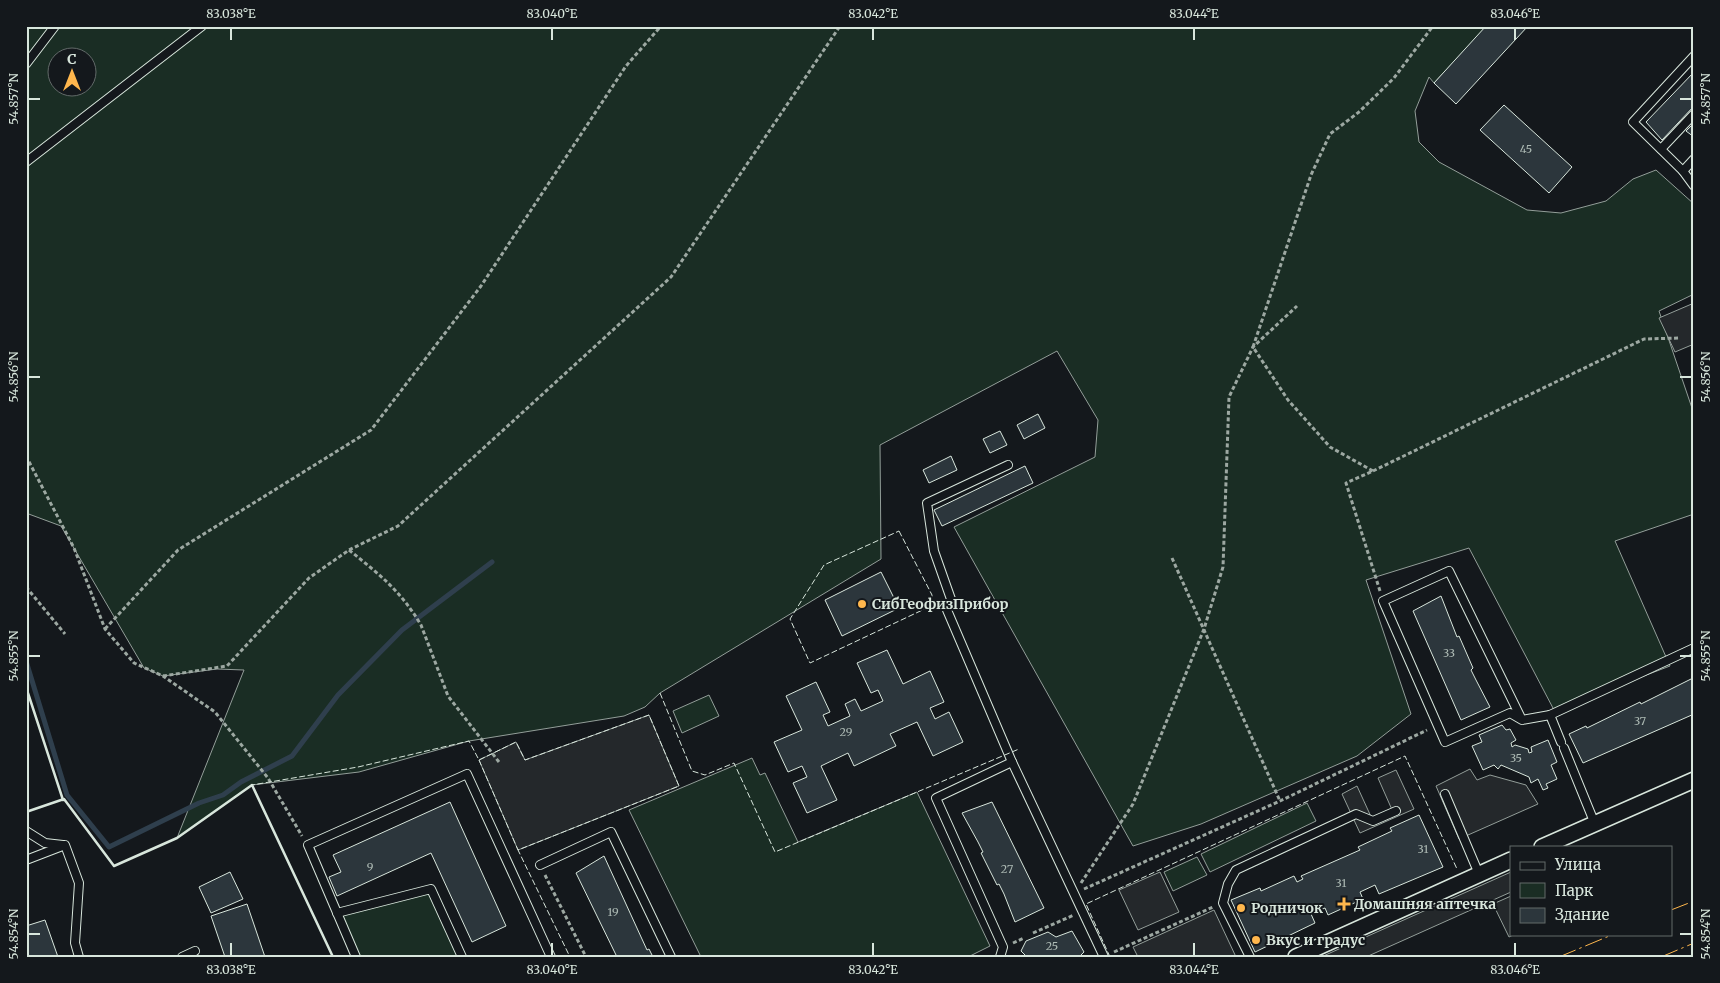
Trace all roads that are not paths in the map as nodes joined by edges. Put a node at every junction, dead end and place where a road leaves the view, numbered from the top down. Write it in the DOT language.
graph roads {
  1 [pos="55,26"];
  2 [pos="202,26"];
  3 [pos="1694,56"];
  4 [pos="26,64"];
  5 [pos="1694,114"];
  6 [pos="1661,149"];
  7 [pos="1694,159"];
  8 [pos="26,162"];
  9 [pos="1683,171"];
  10 [pos="1694,186"];
  11 [pos="1008,464"];
  12 [pos="1694,648"];
  13 [pos="1550,715"];
  14 [pos="1522,720"];
  15 [pos="1012,762"];
  16 [pos="1694,780"];
  17 [pos="1445,794"];
  18 [pos="1396,811"];
  19 [pos="1595,824"];
  20 [pos="26,830"];
  21 [pos="65,845"];
  22 [pos="1544,846"];
  23 [pos="26,860"];
  24 [pos="1510,860"];
  25 [pos="540,865"];
  26 [pos="1480,874"];
  27 [pos="337,913"];
  28 [pos="195,951"];
  29 [pos="79,957"];
  30 [pos="182,957"];
  31 [pos="356,957"];
  32 [pos="462,957"];
  33 [pos="551,957"];
  34 [pos="671,957"];
  35 [pos="1000,957"];
  36 [pos="1104,957"];
  37 [pos="1250,957"];
  38 [pos="1296,957"];
  1 -- 4 [label="lane"];
  2 -- 8 [label="lane"];
  3 -- 6 [label="lane"];
  5 -- 6 [label="lane"];
  6 -- 9 [label="lane"];
  7 -- 9 [label="lane"];
  9 -- 10 [label="lane"];
  11 -- 15 [label="lane"];
  12 -- 13 [label="lane"];
  13 -- 14 [label="lane"];
  13 -- 19 [label="lane"];
  14 -- 14 [label="lane"];
  15 -- 35 [label="lane"];
  15 -- 36 [label="lane"];
  16 -- 19 [label="street"];
  17 -- 26 [label="lane"];
  18 -- 37 [label="lane"];
  19 -- 22 [label="street"];
  20 -- 21 [label="lane"];
  21 -- 23 [label="lane"];
  21 -- 29 [label="lane"];
  24 -- 26 [label="street"];
  25 -- 34 [label="lane"];
  26 -- 38 [label="street"];
  27 -- 31 [label="lane"];
  27 -- 32 [label="lane"];
  27 -- 33 [label="lane"];
  28 -- 30 [label="lane"];
}
